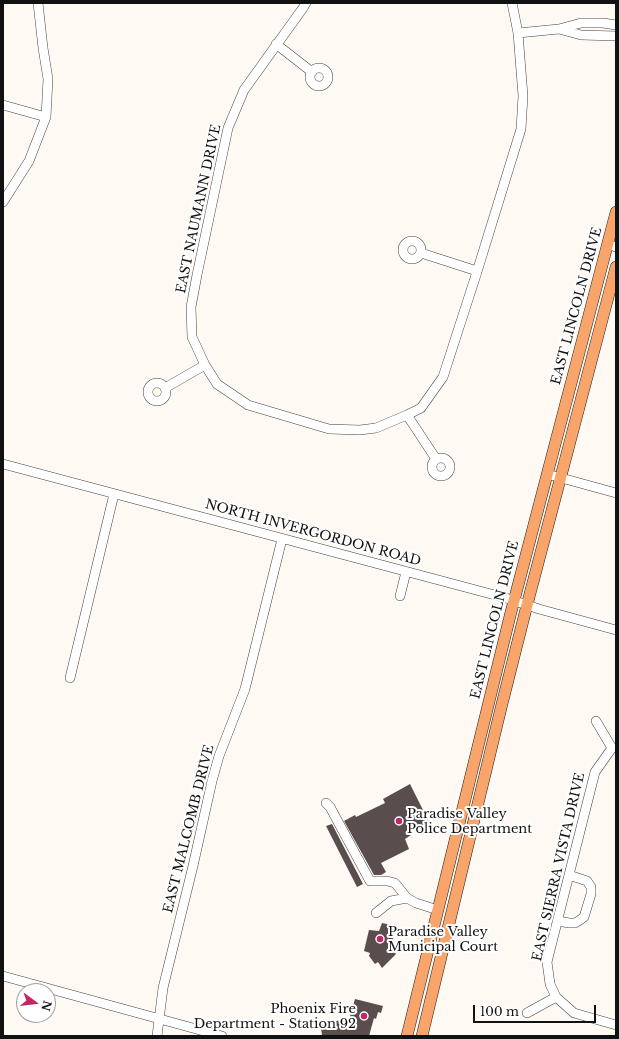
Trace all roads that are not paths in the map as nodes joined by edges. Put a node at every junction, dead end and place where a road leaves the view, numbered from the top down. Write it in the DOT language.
graph roads {
  1 [pos="38,3"];
  2 [pos="306,3"];
  3 [pos="512,3"];
  4 [pos="616,25"];
  5 [pos="559,29"];
  6 [pos="518,33"];
  7 [pos="616,36"];
  8 [pos="276,44"];
  9 [pos="312,72"];
  10 [pos="3,105"];
  11 [pos="46,117"];
  12 [pos="3,202"];
  13 [pos="616,212"];
  14 [pos="612,245"];
  15 [pos="421,253"];
  16 [pos="616,267"];
  17 [pos="477,271"];
  18 [pos="205,365"];
  19 [pos="165,388"];
  20 [pos="407,415"];
  21 [pos="436,459"];
  22 [pos="3,464"];
  23 [pos="547,474"];
  24 [pos="560,478"];
  25 [pos="616,493"];
  26 [pos="114,494"];
  27 [pos="282,539"];
  28 [pos="406,572"];
  29 [pos="400,596"];
  30 [pos="514,601"];
  31 [pos="527,605"];
  32 [pos="616,630"];
  33 [pos="70,678"];
  34 [pos="596,721"];
  35 [pos="479,742"];
  36 [pos="492,745"];
  37 [pos="614,747"];
  38 [pos="326,803"];
  39 [pos="569,875"];
  40 [pos="407,898"];
  41 [pos="438,910"];
  42 [pos="376,913"];
  43 [pos="452,913"];
  44 [pos="558,920"];
  45 [pos="3,976"];
  46 [pos="418,989"];
  47 [pos="433,992"];
  48 [pos="556,997"];
  49 [pos="527,1012"];
  50 [pos="160,1019"];
  51 [pos="616,1025"];
  52 [pos="157,1036"];
  53 [pos="222,1036"];
  54 [pos="407,1036"];
  55 [pos="422,1036"];
  1 -- 11 [label="street"];
  2 -- 8 [label="street, EAST NAUMANN DRIVE"];
  3 -- 6 [label="street, EAST NAUMANN DRIVE"];
  4 -- 5 [label="street"];
  5 -- 6 [label="street"];
  5 -- 7 [label="street"];
  6 -- 17 [label="street, EAST NAUMANN DRIVE"];
  8 -- 9 [label="street"];
  8 -- 18 [label="street, EAST NAUMANN DRIVE"];
  10 -- 11 [label="street"];
  11 -- 12 [label="street"];
  13 -- 14 [label="main road, EAST LINCOLN DRIVE"];
  14 -- 23 [label="main road, EAST LINCOLN DRIVE"];
  15 -- 17 [label="street"];
  16 -- 24 [label="main road, EAST LINCOLN DRIVE"];
  17 -- 20 [label="street, EAST NAUMANN DRIVE"];
  18 -- 19 [label="street"];
  18 -- 20 [label="street, EAST NAUMANN DRIVE"];
  20 -- 21 [label="street"];
  22 -- 26 [label="street, NORTH INVERGORDON ROAD"];
  23 -- 24 [label="street"];
  23 -- 30 [label="main road, EAST LINCOLN DRIVE"];
  24 -- 25 [label="street"];
  24 -- 31 [label="main road, EAST LINCOLN DRIVE"];
  26 -- 27 [label="street, NORTH INVERGORDON ROAD"];
  26 -- 33 [label="street"];
  27 -- 28 [label="street, NORTH INVERGORDON ROAD"];
  27 -- 50 [label="street, EAST MALCOMB DRIVE"];
  28 -- 29 [label="street"];
  28 -- 30 [label="street, NORTH INVERGORDON ROAD"];
  30 -- 31 [label="street, NORTH INVERGORDON ROAD"];
  30 -- 35 [label="main road, EAST LINCOLN DRIVE"];
  31 -- 32 [label="street, NORTH INVERGORDON ROAD"];
  31 -- 36 [label="main road, EAST LINCOLN DRIVE"];
  34 -- 37 [label="street"];
  35 -- 36 [label="main road"];
  35 -- 41 [label="main road, EAST LINCOLN DRIVE"];
  36 -- 43 [label="main road, EAST LINCOLN DRIVE"];
  37 -- 39 [label="street, EAST SIERRA VISTA DRIVE"];
  38 -- 40 [label="street"];
  39 -- 44 [label="street, EAST SIERRA VISTA DRIVE"];
  39 -- 44 [label="street"];
  40 -- 41 [label="street"];
  40 -- 42 [label="street"];
  41 -- 43 [label="main road"];
  41 -- 46 [label="main road, EAST LINCOLN DRIVE"];
  43 -- 47 [label="main road, EAST LINCOLN DRIVE"];
  44 -- 48 [label="street, EAST SIERRA VISTA DRIVE"];
  45 -- 50 [label="street"];
  46 -- 47 [label="main road"];
  46 -- 54 [label="main road, EAST LINCOLN DRIVE"];
  47 -- 55 [label="main road, EAST LINCOLN DRIVE"];
  48 -- 49 [label="street"];
  48 -- 51 [label="street"];
  50 -- 52 [label="street, EAST MALCOMB DRIVE"];
  50 -- 53 [label="street"];
}
